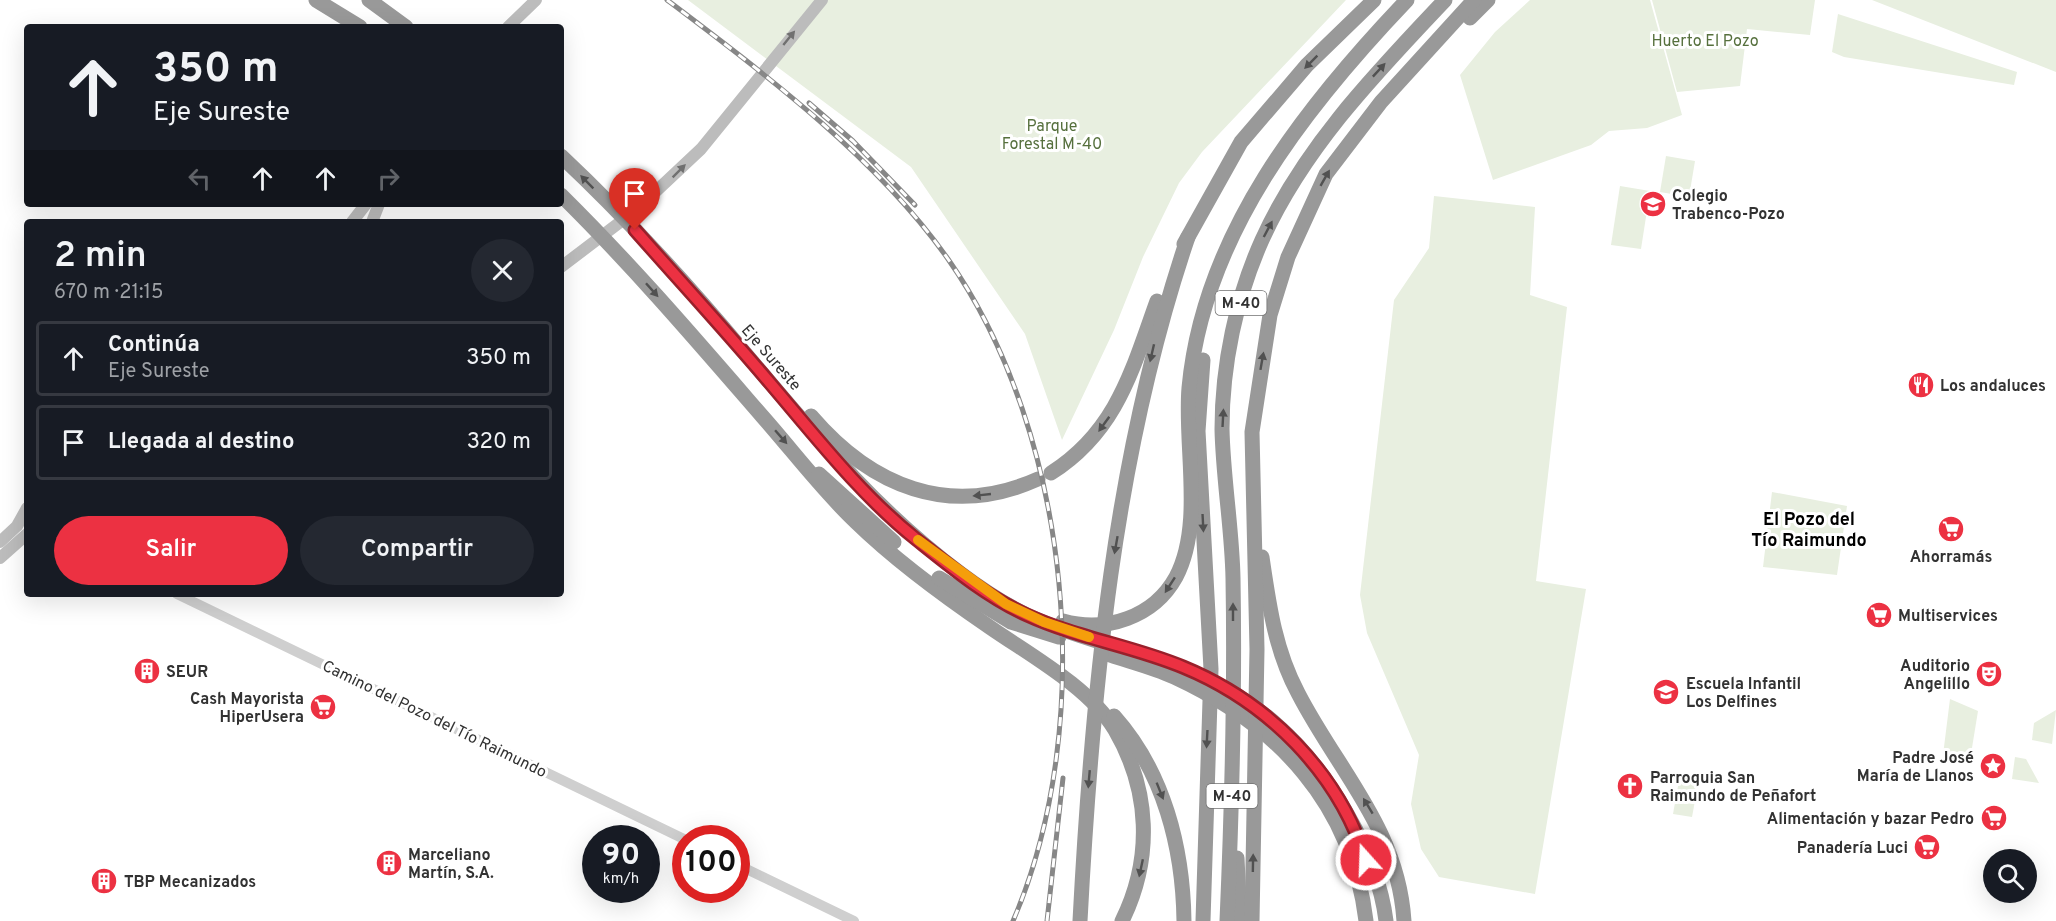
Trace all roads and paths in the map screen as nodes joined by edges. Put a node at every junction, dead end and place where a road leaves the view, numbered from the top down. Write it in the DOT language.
graph roads {
  1 [pos="316,0"];
  2 [pos="369,0"];
  3 [pos="536,0"];
  4 [pos="822,0"];
  5 [pos="1407,0"];
  6 [pos="1445,0"];
  7 [pos="1474,0"];
  8 [pos="1488,0"];
  9 [pos="1372,2"];
  10 [pos="355,24"];
  11 [pos="402,24"];
  12 [pos="511,24"];
  13 [pos="1381,102"];
  14 [pos="564,159"];
  15 [pos="564,198"];
  16 [pos="364,207"];
  17 [pos="354,219"];
  18 [pos="1188,237"];
  19 [pos="1233,238"];
  20 [pos="589,246"];
  21 [pos="564,257"];
  22 [pos="564,265"];
  23 [pos="742,349"];
  24 [pos="800,459"];
  25 [pos="1254,482"];
  26 [pos="24,513"];
  27 [pos="24,537"];
  28 [pos="0,542"];
  29 [pos="0,558"];
  30 [pos="962,574"];
  31 [pos="184,597"];
  32 [pos="986,625"];
  33 [pos="1178,672"];
  34 [pos="1232,804"];
  35 [pos="672,833"];
  36 [pos="1360,843"];
  37 [pos="750,871"];
  38 [pos="854,921"];
  39 [pos="1080,921"];
  40 [pos="1122,921"];
  41 [pos="1184,921"];
  42 [pos="1203,921"];
  43 [pos="1227,921"];
  44 [pos="1240,921"];
  45 [pos="1252,921"];
  46 [pos="1366,921"];
  47 [pos="1380,921"];
  48 [pos="1386,921"];
  49 [pos="1404,921"];
  1 -- 10 [label="highway"];
  2 -- 11 [label="highway"];
  3 -- 12 [label="main road"];
  20 -- 4 [label="main road, one-way"];
  5 -- 19 [label="highway, M-40"];
  34 -- 6 [label="highway, M-40, one-way"];
  7 -- 13 [label="highway"];
  8 -- 13 [label="highway"];
  9 -- 18 [label="highway, one-way"];
  25 -- 13 [label="highway, one-way"];
  23 -- 14 [label="highway, Eje Sureste, one-way"];
  15 -- 24 [label="highway, one-way"];
  16 -- 17 [label="main road"];
  18 -- 23 [label="highway, one-way"];
  18 -- 39 [label="highway, one-way"];
  19 -- 30 [label="highway, one-way"];
  19 -- 42 [label="highway, M-40, one-way"];
  20 -- 21 [label="main road"];
  20 -- 22 [label="main road"];
  23 -- 30 [label="highway, Eje Sureste"];
  24 -- 32 [label="highway"];
  24 -- 33 [label="highway"];
  45 -- 25 [label="highway, one-way"];
  49 -- 25 [label="highway, one-way"];
  26 -- 28 [label="main road"];
  27 -- 29 [label="main road"];
  30 -- 33 [label="highway"];
  31 -- 35 [label="street, Camino del Pozo del Tío Raimundo"];
  32 -- 40 [label="highway, one-way"];
  32 -- 41 [label="highway, one-way"];
  33 -- 36 [label="highway"];
  33 -- 46 [label="highway"];
  34 -- 43 [label="highway, M-40"];
  34 -- 44 [label="highway"];
  36 -- 47 [label="highway"];
  36 -- 48 [label="highway"];
  37 -- 38 [label="street"];
}
